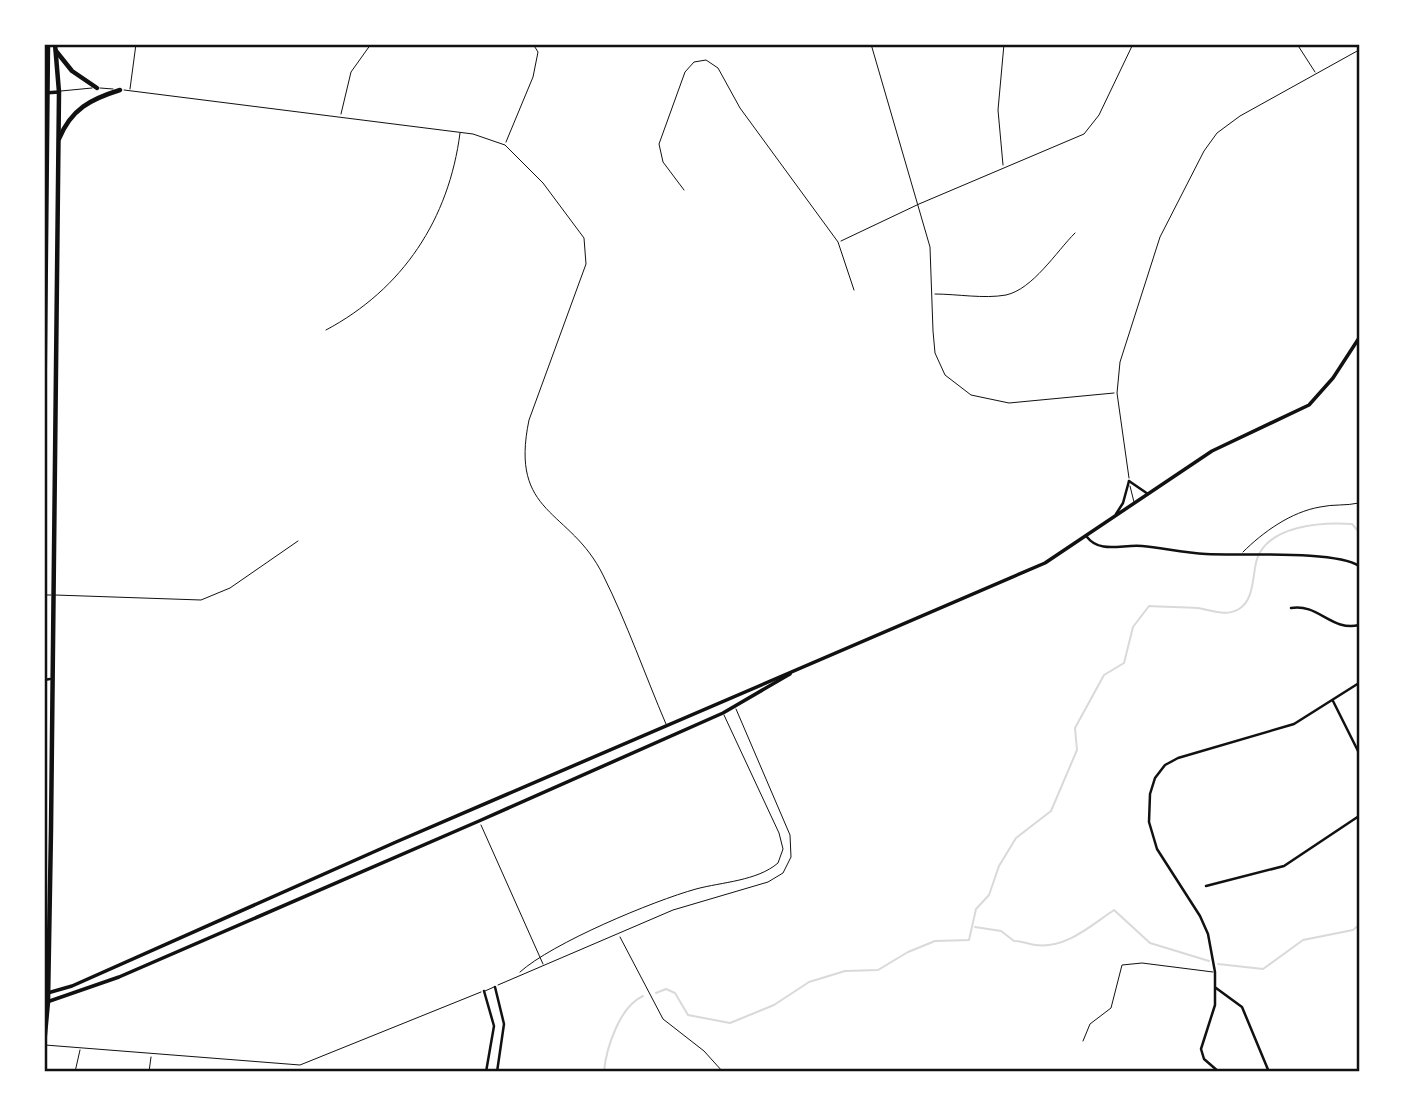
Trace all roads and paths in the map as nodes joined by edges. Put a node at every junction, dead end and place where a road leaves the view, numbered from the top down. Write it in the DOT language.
graph roads {
  1 [pos="47,44"];
  2 [pos="55,44"];
  3 [pos="136,44"];
  4 [pos="371,44"];
  5 [pos="533,44"];
  6 [pos="871,44"];
  7 [pos="1004,44"];
  8 [pos="1133,44"];
  9 [pos="1297,44"];
  10 [pos="44,50"];
  11 [pos="55,50"];
  12 [pos="1359,50"];
  13 [pos="1317,74"];
  14 [pos="97,88"];
  15 [pos="120,90"];
  16 [pos="130,91"];
  17 [pos="59,92"];
  18 [pos="45,93"];
  19 [pos="341,116"];
  20 [pos="46,127"];
  21 [pos="460,131"];
  22 [pos="58,142"];
  23 [pos="505,145"];
  24 [pos="1003,168"];
  25 [pos="684,190"];
  26 [pos="919,204"];
  27 [pos="1075,233"];
  28 [pos="838,242"];
  29 [pos="853,289"];
  30 [pos="932,293"];
  31 [pos="326,330"];
  32 [pos="1359,338"];
  33 [pos="1117,393"];
  34 [pos="44,446"];
  35 [pos="1129,481"];
  36 [pos="1148,494"];
  37 [pos="1359,503"];
  38 [pos="1135,504"];
  39 [pos="1106,524"];
  40 [pos="1087,537"];
  41 [pos="298,541"];
  42 [pos="1241,554"];
  43 [pos="1359,566"];
  44 [pos="44,595"];
  45 [pos="52,595"];
  46 [pos="1291,608"];
  47 [pos="1359,625"];
  48 [pos="794,671"];
  49 [pos="50,679"];
  50 [pos="44,680"];
  51 [pos="1359,683"];
  52 [pos="730,697"];
  53 [pos="1333,701"];
  54 [pos="735,707"];
  55 [pos="723,713"];
  56 [pos="666,726"];
  57 [pos="1359,752"];
  58 [pos="1359,816"];
  59 [pos="479,821"];
  60 [pos="1206,886"];
  61 [pos="297,887"];
  62 [pos="302,898"];
  63 [pos="620,935"];
  64 [pos="541,955"];
  65 [pos="544,966"];
  66 [pos="1215,972"];
  67 [pos="519,973"];
  68 [pos="495,987"];
  69 [pos="1216,988"];
  70 [pos="484,991"];
  71 [pos="46,993"];
  72 [pos="46,1002"];
  73 [pos="1083,1041"];
  74 [pos="44,1045"];
  75 [pos="80,1048"];
  76 [pos="151,1055"];
  77 [pos="486,1070"];
  78 [pos="497,1071"];
  79 [pos="75,1072"];
  80 [pos="149,1072"];
  81 [pos="723,1072"];
  82 [pos="1219,1072"];
  83 [pos="1269,1072"];
  1 -- 10 [label="highway"];
  1 -- 18 [label="highway"];
  2 -- 11 [label="highway"];
  3 -- 16 [label="lane"];
  4 -- 19 [label="lane"];
  5 -- 23 [label="lane"];
  6 -- 26 [label="lane"];
  7 -- 24 [label="lane"];
  8 -- 24 [label="lane"];
  9 -- 13 [label="lane"];
  11 -- 14 [label="highway"];
  11 -- 17 [label="highway"];
  12 -- 13 [label="lane"];
  13 -- 33 [label="lane"];
  14 -- 15 [label="lane"];
  14 -- 17 [label="lane"];
  15 -- 16 [label="lane"];
  15 -- 22 [label="highway"];
  16 -- 19 [label="lane"];
  17 -- 18 [label="street"];
  17 -- 22 [label="highway"];
  18 -- 20 [label="highway"];
  19 -- 21 [label="lane"];
  20 -- 34 [label="highway"];
  21 -- 23 [label="lane"];
  21 -- 31 [label="lane"];
  22 -- 45 [label="highway"];
  23 -- 56 [label="lane"];
  24 -- 26 [label="lane"];
  25 -- 28 [label="lane"];
  26 -- 28 [label="lane"];
  26 -- 30 [label="lane"];
  27 -- 30 [label="lane"];
  28 -- 29 [label="lane"];
  30 -- 33 [label="lane"];
  32 -- 36 [label="street"];
  33 -- 35 [label="lane"];
  35 -- 36 [label="street"];
  35 -- 38 [label="lane"];
  35 -- 39 [label="street"];
  36 -- 38 [label="street"];
  37 -- 42 [label="lane"];
  38 -- 39 [label="street"];
  39 -- 40 [label="street"];
  40 -- 42 [label="street"];
  40 -- 48 [label="street"];
  41 -- 45 [label="lane"];
  42 -- 43 [label="street"];
  44 -- 45 [label="lane"];
  45 -- 49 [label="highway"];
  46 -- 47 [label="street"];
  48 -- 52 [label="street"];
  48 -- 54 [label="street"];
  49 -- 50 [label="street"];
  49 -- 71 [label="highway"];
  51 -- 53 [label="street"];
  52 -- 54 [label="lane"];
  52 -- 56 [label="street"];
  53 -- 57 [label="street"];
  53 -- 66 [label="street"];
  54 -- 55 [label="street"];
  54 -- 63 [label="lane"];
  55 -- 59 [label="street"];
  55 -- 64 [label="lane"];
  56 -- 61 [label="street"];
  58 -- 60 [label="street"];
  59 -- 62 [label="street"];
  59 -- 64 [label="lane"];
  61 -- 62 [label="street"];
  61 -- 71 [label="street"];
  62 -- 72 [label="street"];
  63 -- 65 [label="lane"];
  63 -- 81 [label="lane"];
  64 -- 65 [label="lane"];
  64 -- 67 [label="lane"];
  65 -- 67 [label="lane"];
  66 -- 69 [label="street"];
  66 -- 73 [label="lane"];
  67 -- 68 [label="lane"];
  68 -- 70 [label="lane"];
  68 -- 78 [label="street"];
  69 -- 82 [label="street"];
  69 -- 83 [label="street"];
  70 -- 76 [label="lane"];
  70 -- 77 [label="street"];
  71 -- 72 [label="highway"];
  72 -- 74 [label="highway"];
  74 -- 75 [label="lane"];
  75 -- 76 [label="lane"];
  75 -- 79 [label="lane"];
  76 -- 80 [label="lane"];
  77 -- 78 [label="street"];
}
